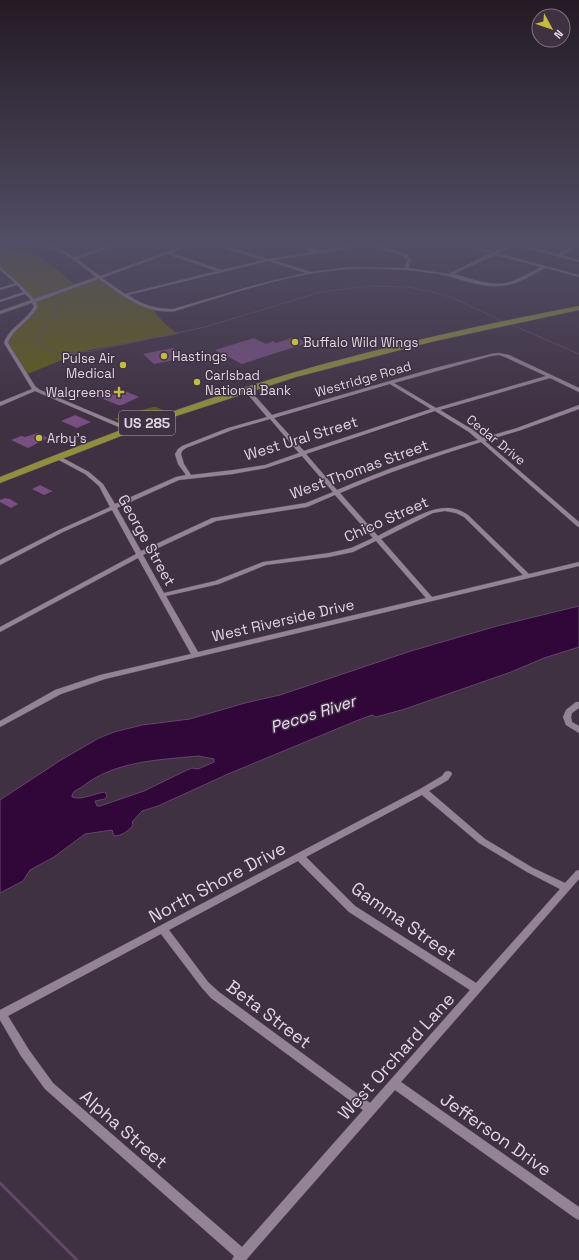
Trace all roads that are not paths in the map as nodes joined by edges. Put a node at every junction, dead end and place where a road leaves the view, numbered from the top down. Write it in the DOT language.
graph roads {
  1 [pos="34,301"];
  2 [pos="136,301"];
  3 [pos="205,301"];
  4 [pos="579,308"];
  5 [pos="0,313"];
  6 [pos="550,376"];
  7 [pos="391,383"];
  8 [pos="246,389"];
  9 [pos="36,390"];
  10 [pos="579,390"];
  11 [pos="0,404"];
  12 [pos="579,407"];
  13 [pos="436,409"];
  14 [pos="272,417"];
  15 [pos="128,429"];
  16 [pos="481,440"];
  17 [pos="303,453"];
  18 [pos="57,457"];
  19 [pos="189,476"];
  20 [pos="0,480"];
  21 [pos="337,493"];
  22 [pos="113,507"];
  23 [pos="579,525"];
  24 [pos="377,538"];
  25 [pos="140,554"];
  26 [pos="0,563"];
  27 [pos="579,564"];
  28 [pos="528,576"];
  29 [pos="163,595"];
  30 [pos="430,599"];
  31 [pos="0,630"];
  32 [pos="195,654"];
  33 [pos="579,704"];
  34 [pos="0,724"];
  35 [pos="579,730"];
  36 [pos="448,774"];
  37 [pos="423,791"];
  38 [pos="299,856"];
  39 [pos="579,873"];
  40 [pos="566,888"];
  41 [pos="163,929"];
  42 [pos="477,989"];
  43 [pos="1,1014"];
  44 [pos="394,1083"];
  45 [pos="370,1110"];
  46 [pos="579,1214"];
  47 [pos="240,1257"];
  1 -- 5 [label="street"];
  1 -- 9 [label="street"];
  2 -- 3 [label="street"];
  4 -- 8 [label="highway, US 285"];
  6 -- 7 [label="street, Westridge Road"];
  6 -- 10 [label="street, Westridge Road"];
  6 -- 13 [label="street, West Ural Street"];
  7 -- 13 [label="street, Cedar Drive"];
  7 -- 14 [label="street, Westridge Road"];
  8 -- 14 [label="street"];
  8 -- 15 [label="highway, US 285"];
  9 -- 11 [label="street"];
  9 -- 15 [label="street"];
  12 -- 16 [label="street, West Thomas Street"];
  13 -- 16 [label="street, Cedar Drive"];
  13 -- 17 [label="street, West Ural Street"];
  14 -- 17 [label="street"];
  14 -- 19 [label="street, Westridge Road"];
  15 -- 18 [label="highway, US 285"];
  16 -- 21 [label="street, West Thomas Street"];
  16 -- 23 [label="street, Cedar Drive"];
  17 -- 19 [label="street, West Ural Street"];
  17 -- 21 [label="street"];
  18 -- 20 [label="highway, US 285"];
  18 -- 22 [label="street, George Street"];
  19 -- 22 [label="street, West Ural Street"];
  21 -- 24 [label="street"];
  21 -- 25 [label="street, West Thomas Street"];
  22 -- 25 [label="street, George Street"];
  22 -- 26 [label="street, West Ural Street"];
  24 -- 28 [label="street, Chico Street"];
  24 -- 29 [label="street, Chico Street"];
  24 -- 30 [label="street"];
  25 -- 29 [label="street, George Street"];
  25 -- 31 [label="street, West Thomas Street"];
  27 -- 28 [label="street, West Riverside Drive"];
  28 -- 30 [label="street, West Riverside Drive"];
  29 -- 32 [label="street, George Street"];
  30 -- 32 [label="street, West Riverside Drive"];
  32 -- 34 [label="street, West Riverside Drive"];
  33 -- 35 [label="street"];
  36 -- 37 [label="street, North Shore Drive"];
  37 -- 38 [label="street, North Shore Drive"];
  37 -- 40 [label="street"];
  38 -- 41 [label="street, North Shore Drive"];
  38 -- 42 [label="street, Gamma Street"];
  39 -- 40 [label="street, West Orchard Lane"];
  40 -- 42 [label="street, West Orchard Lane"];
  41 -- 43 [label="street, North Shore Drive"];
  41 -- 45 [label="street, Beta Street"];
  42 -- 44 [label="street, West Orchard Lane"];
  43 -- 47 [label="street, Alpha Street"];
  44 -- 45 [label="street, West Orchard Lane"];
  44 -- 46 [label="street, Jefferson Drive"];
  45 -- 47 [label="street, West Orchard Lane"];
}
